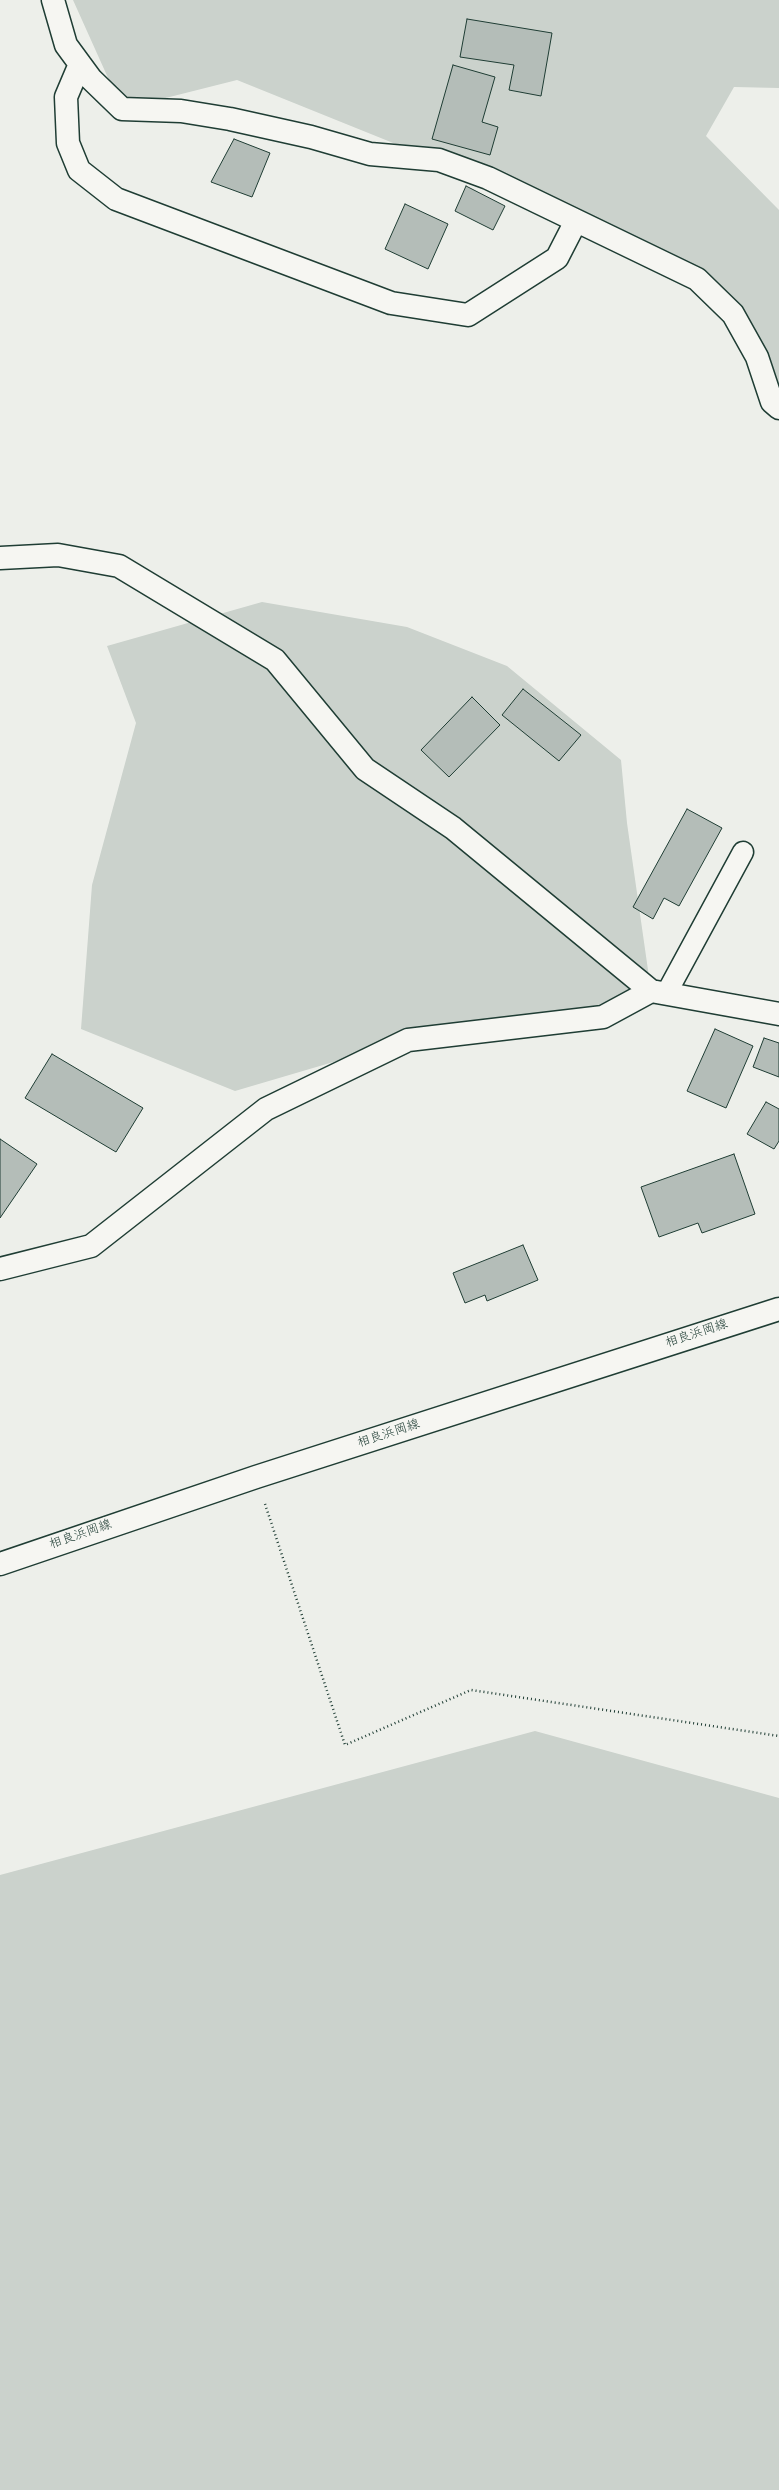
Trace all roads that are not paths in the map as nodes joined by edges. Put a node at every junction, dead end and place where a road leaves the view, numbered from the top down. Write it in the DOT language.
graph roads {
  1 [pos="53,0"];
  2 [pos="80,64"];
  3 [pos="576,221"];
  4 [pos="779,408"];
  5 [pos="0,558"];
  6 [pos="743,852"];
  7 [pos="658,993"];
  8 [pos="779,1014"];
  9 [pos="0,1269"];
  10 [pos="779,1309"];
  11 [pos="0,1564"];
  1 -- 2 [label="street"];
  2 -- 3 [label="street"];
  2 -- 3 [label="street"];
  3 -- 4 [label="street"];
  5 -- 7 [label="street"];
  6 -- 7 [label="lane"];
  7 -- 8 [label="street"];
  7 -- 9 [label="street"];
  10 -- 11 [label="street, 相良浜岡線"];
}
